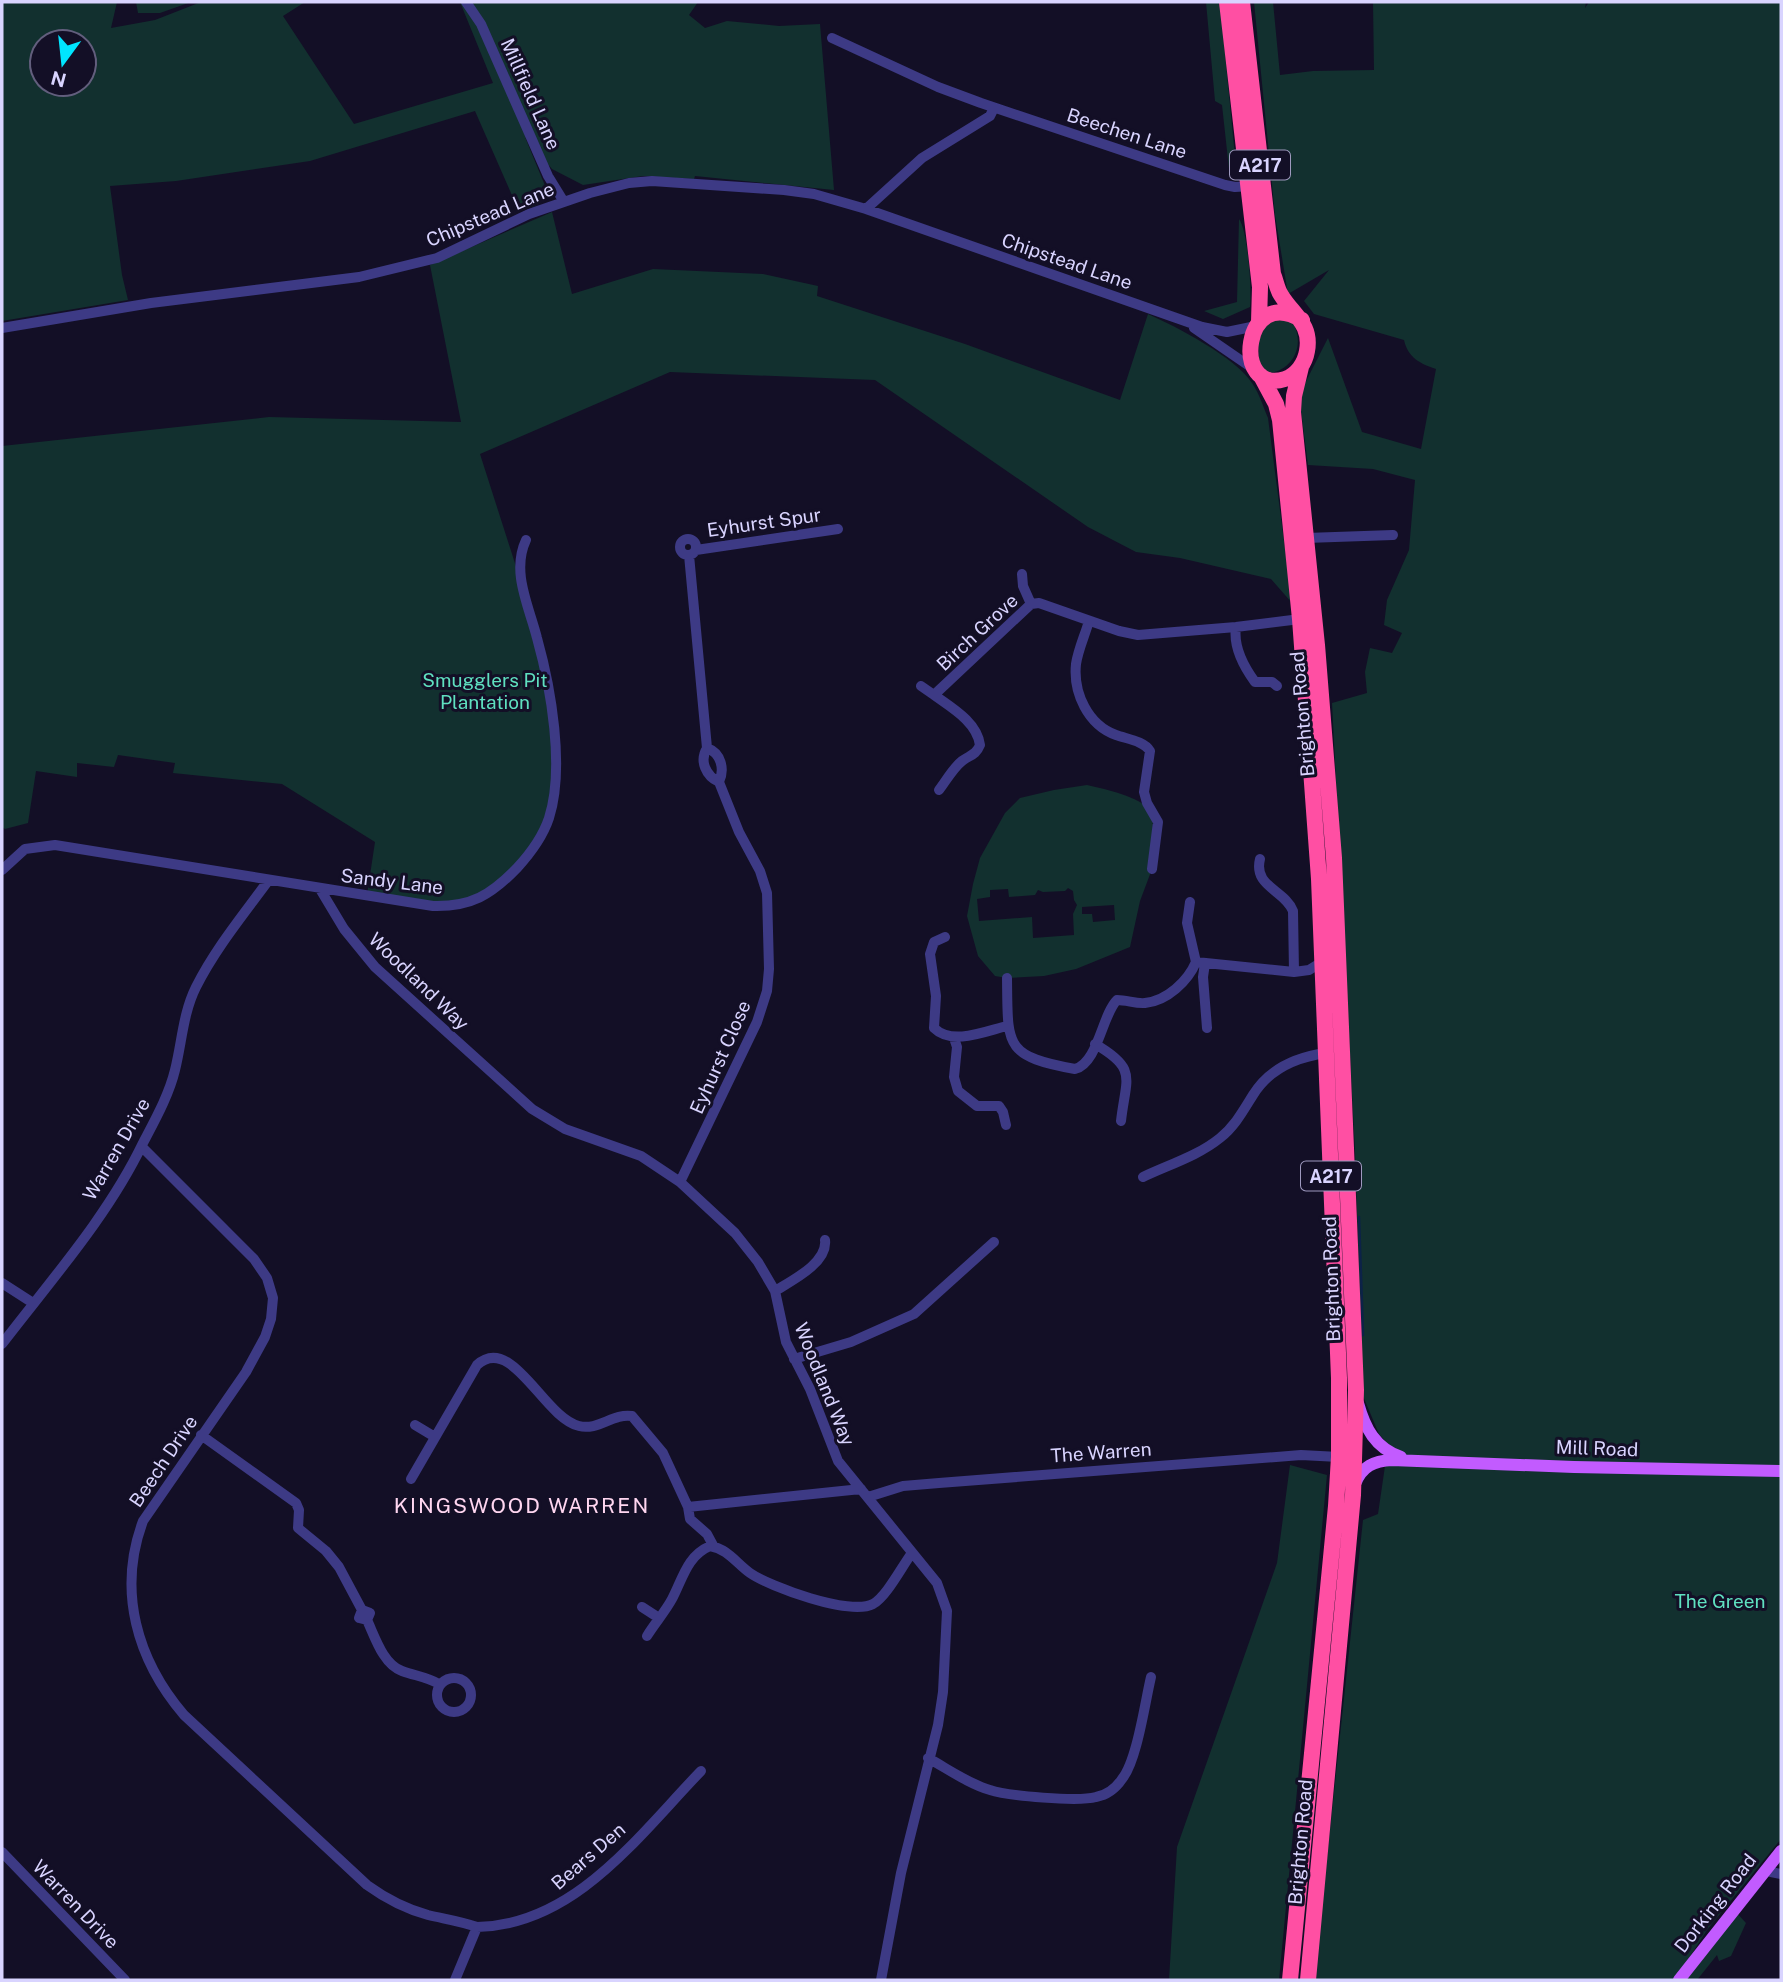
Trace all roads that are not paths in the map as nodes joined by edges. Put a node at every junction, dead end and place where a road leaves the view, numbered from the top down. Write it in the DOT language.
graph roads {
  1 [pos="466,2"];
  2 [pos="1227,2"];
  3 [pos="1242,2"];
  4 [pos="832,38"];
  5 [pos="994,108"];
  6 [pos="1250,186"];
  7 [pos="564,202"];
  8 [pos="866,209"];
  9 [pos="1302,320"];
  10 [pos="1184,321"];
  11 [pos="1257,324"];
  12 [pos="2,328"];
  13 [pos="1301,367"];
  14 [pos="1258,373"];
  15 [pos="838,529"];
  16 [pos="1393,535"];
  17 [pos="1306,538"];
  18 [pos="526,540"];
  19 [pos="693,552"];
  20 [pos="1022,574"];
  21 [pos="1031,604"];
  22 [pos="1300,619"];
  23 [pos="1089,621"];
  24 [pos="1236,627"];
  25 [pos="921,686"];
  26 [pos="1277,686"];
  27 [pos="934,695"];
  28 [pos="940,790"];
  29 [pos="1260,859"];
  30 [pos="1152,869"];
  31 [pos="2,870"];
  32 [pos="268,881"];
  33 [pos="320,889"];
  34 [pos="1190,902"];
  35 [pos="945,937"];
  36 [pos="1200,962"];
  37 [pos="1322,962"];
  38 [pos="1294,972"];
  39 [pos="1007,978"];
  40 [pos="1007,1026"];
  41 [pos="1207,1028"];
  42 [pos="954,1038"];
  43 [pos="1096,1044"];
  44 [pos="1326,1053"];
  45 [pos="1121,1121"];
  46 [pos="1006,1125"];
  47 [pos="142,1147"];
  48 [pos="1143,1177"];
  49 [pos="680,1182"];
  50 [pos="825,1240"];
  51 [pos="994,1242"];
  52 [pos="2,1283"];
  53 [pos="775,1291"];
  54 [pos="33,1303"];
  55 [pos="2,1344"];
  56 [pos="794,1359"];
  57 [pos="1356,1391"];
  58 [pos="415,1425"];
  59 [pos="201,1435"];
  60 [pos="435,1437"];
  61 [pos="1339,1457"];
  62 [pos="1411,1460"];
  63 [pos="1781,1471"];
  64 [pos="411,1479"];
  65 [pos="1353,1490"];
  66 [pos="864,1493"];
  67 [pos="688,1507"];
  68 [pos="714,1547"];
  69 [pos="912,1553"];
  70 [pos="642,1607"];
  71 [pos="659,1618"];
  72 [pos="647,1636"];
  73 [pos="1152,1677"];
  74 [pos="439,1684"];
  75 [pos="929,1758"];
  76 [pos="701,1771"];
  77 [pos="1781,1851"];
  78 [pos="2,1852"];
  79 [pos="1767,1868"];
  80 [pos="1781,1874"];
  81 [pos="477,1927"];
  82 [pos="125,1980"];
  83 [pos="455,1980"];
  84 [pos="881,1980"];
  85 [pos="1290,1980"];
  86 [pos="1308,1980"];
  87 [pos="1679,1980"];
  1 -- 7 [label="street, Millfield Lane"];
  2 -- 6 [label="highway, A217"];
  3 -- 9 [label="highway, A217"];
  4 -- 5 [label="street, Beechen Lane"];
  5 -- 6 [label="street, Beechen Lane"];
  5 -- 8 [label="street"];
  6 -- 11 [label="highway, A217"];
  7 -- 8 [label="street, Chipstead Lane"];
  7 -- 12 [label="street, Chipstead Lane"];
  8 -- 10 [label="street, Chipstead Lane"];
  9 -- 11 [label="highway"];
  9 -- 13 [label="highway, A217"];
  10 -- 11 [label="street, Chipstead Lane"];
  10 -- 14 [label="street, Chipstead Lane"];
  11 -- 14 [label="highway, A217"];
  13 -- 14 [label="highway"];
  13 -- 17 [label="highway, Brighton Road / A217"];
  14 -- 22 [label="highway, Brighton Road / A217"];
  15 -- 19 [label="street, Eyhurst Spur"];
  16 -- 17 [label="street"];
  17 -- 57 [label="highway, Brighton Road / A217"];
  18 -- 33 [label="street, Sandy Lane"];
  19 -- 49 [label="street, Eyhurst Close"];
  20 -- 21 [label="street"];
  21 -- 23 [label="street, Birch Grove"];
  21 -- 27 [label="street, Birch Grove"];
  22 -- 24 [label="street, Birch Grove"];
  22 -- 37 [label="highway, Brighton Road / A217"];
  23 -- 24 [label="street, Birch Grove"];
  23 -- 30 [label="street"];
  24 -- 26 [label="street"];
  25 -- 27 [label="street"];
  27 -- 28 [label="street, Birch Grove"];
  29 -- 38 [label="street"];
  31 -- 32 [label="street, Sandy Lane"];
  32 -- 33 [label="street, Sandy Lane"];
  32 -- 47 [label="street, Warren Drive"];
  33 -- 49 [label="street, Woodland Way"];
  34 -- 36 [label="street"];
  35 -- 42 [label="street"];
  36 -- 38 [label="street"];
  36 -- 41 [label="street"];
  36 -- 43 [label="street"];
  37 -- 38 [label="street"];
  37 -- 44 [label="highway, Brighton Road / A217"];
  39 -- 40 [label="street"];
  40 -- 42 [label="street"];
  40 -- 43 [label="street"];
  42 -- 46 [label="street"];
  43 -- 45 [label="street"];
  44 -- 48 [label="street"];
  44 -- 61 [label="highway, Brighton Road / A217"];
  47 -- 54 [label="street, Warren Drive"];
  47 -- 59 [label="street, Beech Drive"];
  49 -- 53 [label="street, Woodland Way"];
  50 -- 53 [label="street"];
  51 -- 56 [label="street"];
  52 -- 54 [label="street"];
  53 -- 56 [label="street, Woodland Way"];
  54 -- 55 [label="street, Warren Drive"];
  56 -- 66 [label="street, Woodland Way"];
  57 -- 62 [label="main road, Mill Road"];
  57 -- 65 [label="highway, Brighton Road / A217"];
  58 -- 60 [label="street"];
  59 -- 74 [label="street"];
  59 -- 81 [label="street, Beech Drive"];
  60 -- 64 [label="street"];
  60 -- 67 [label="street"];
  61 -- 66 [label="street, The Warren"];
  61 -- 85 [label="highway, Brighton Road / A217"];
  62 -- 63 [label="main road, Mill Road"];
  62 -- 65 [label="main road, Mill Road"];
  65 -- 86 [label="highway, Brighton Road / A217"];
  66 -- 67 [label="street, The Warren"];
  66 -- 69 [label="street, Woodland Way"];
  67 -- 68 [label="street"];
  68 -- 69 [label="street"];
  68 -- 71 [label="street"];
  69 -- 75 [label="street, Woodland Way"];
  70 -- 71 [label="street"];
  71 -- 72 [label="street"];
  73 -- 75 [label="street"];
  75 -- 84 [label="street, Woodland Way"];
  76 -- 81 [label="street, Bears Den"];
  77 -- 79 [label="main road, Dorking Road"];
  78 -- 82 [label="street, Warren Drive"];
  79 -- 80 [label="street"];
  79 -- 87 [label="main road, Dorking Road"];
  81 -- 83 [label="street"];
}
